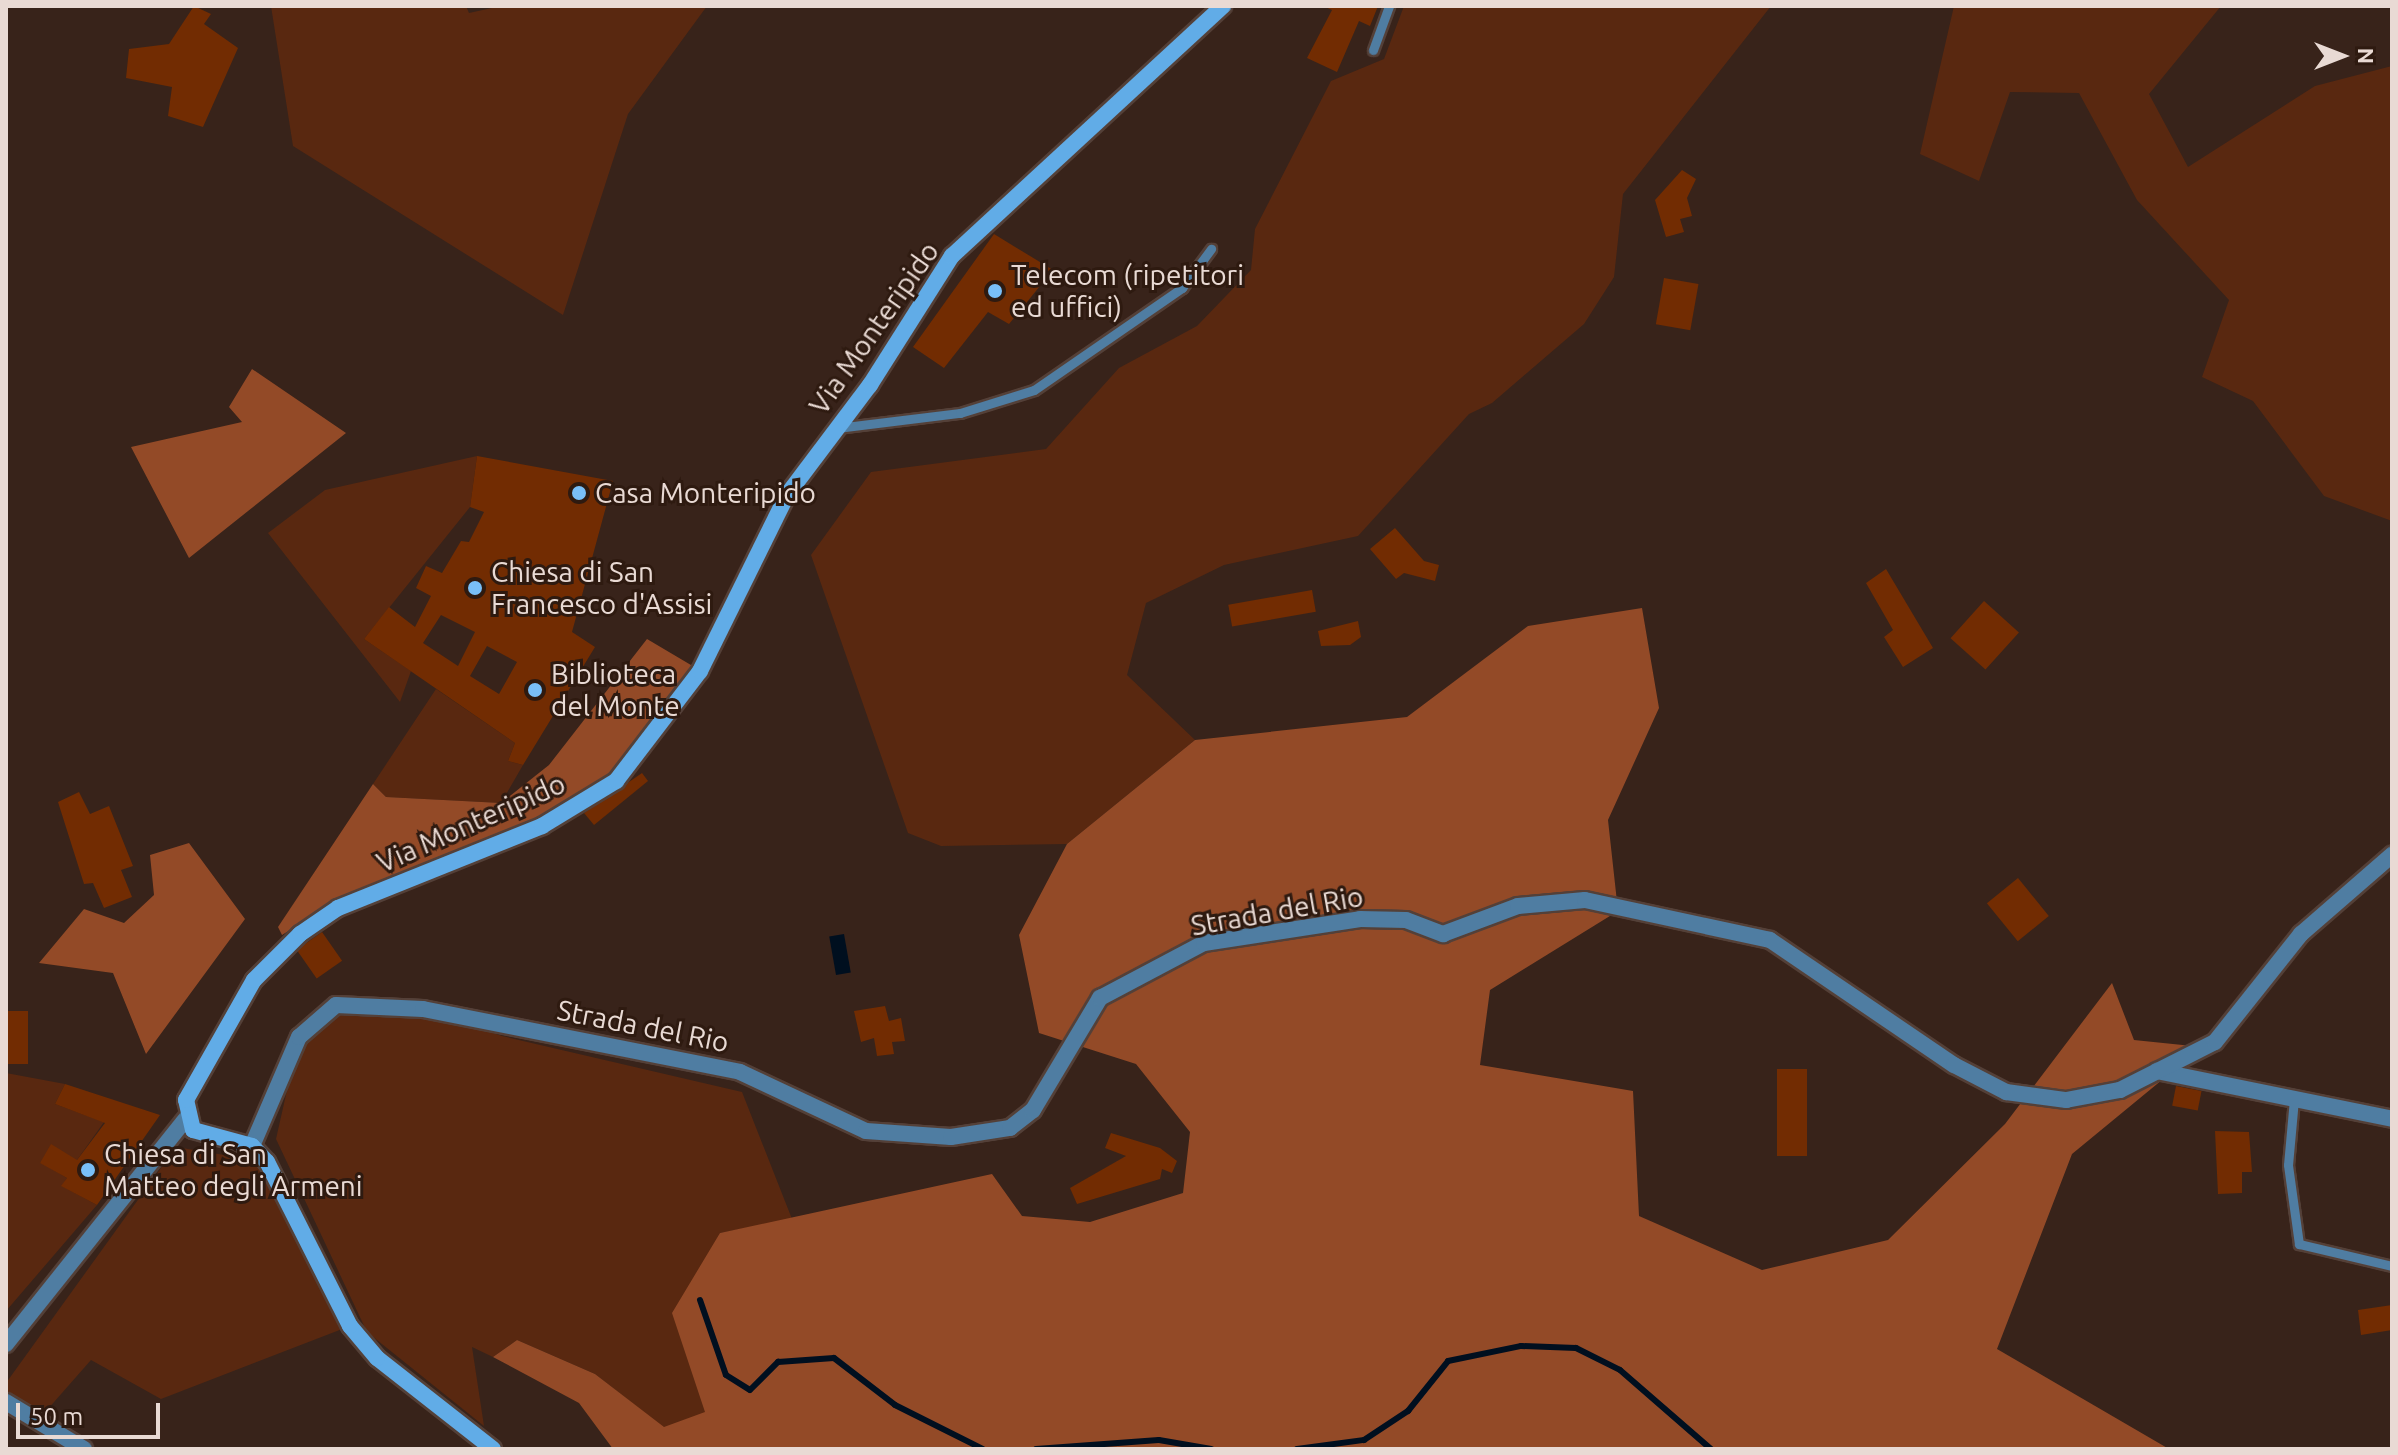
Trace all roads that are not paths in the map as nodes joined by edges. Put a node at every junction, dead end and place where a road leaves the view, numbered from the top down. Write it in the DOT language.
graph roads {
  1 [pos="1223,6"];
  2 [pos="1389,6"];
  3 [pos="1373,50"];
  4 [pos="1211,249"];
  5 [pos="837,428"];
  6 [pos="2392,855"];
  7 [pos="2157,1071"];
  8 [pos="2294,1099"];
  9 [pos="2392,1119"];
  10 [pos="185,1120"];
  11 [pos="252,1146"];
  12 [pos="2392,1266"];
  13 [pos="6,1344"];
  14 [pos="6,1402"];
  15 [pos="84,1449"];
  16 [pos="493,1449"];
  1 -- 5 [label="street, Via Monteripido"];
  2 -- 3 [label="lane"];
  4 -- 5 [label="lane"];
  5 -- 10 [label="street, Via Monteripido"];
  6 -- 7 [label="street, Strada del Rio"];
  7 -- 8 [label="street"];
  7 -- 11 [label="street, Strada del Rio"];
  8 -- 9 [label="street"];
  8 -- 12 [label="lane"];
  10 -- 11 [label="street"];
  10 -- 13 [label="street, Via Monteripido"];
  11 -- 16 [label="street"];
  14 -- 15 [label="street"];
}
